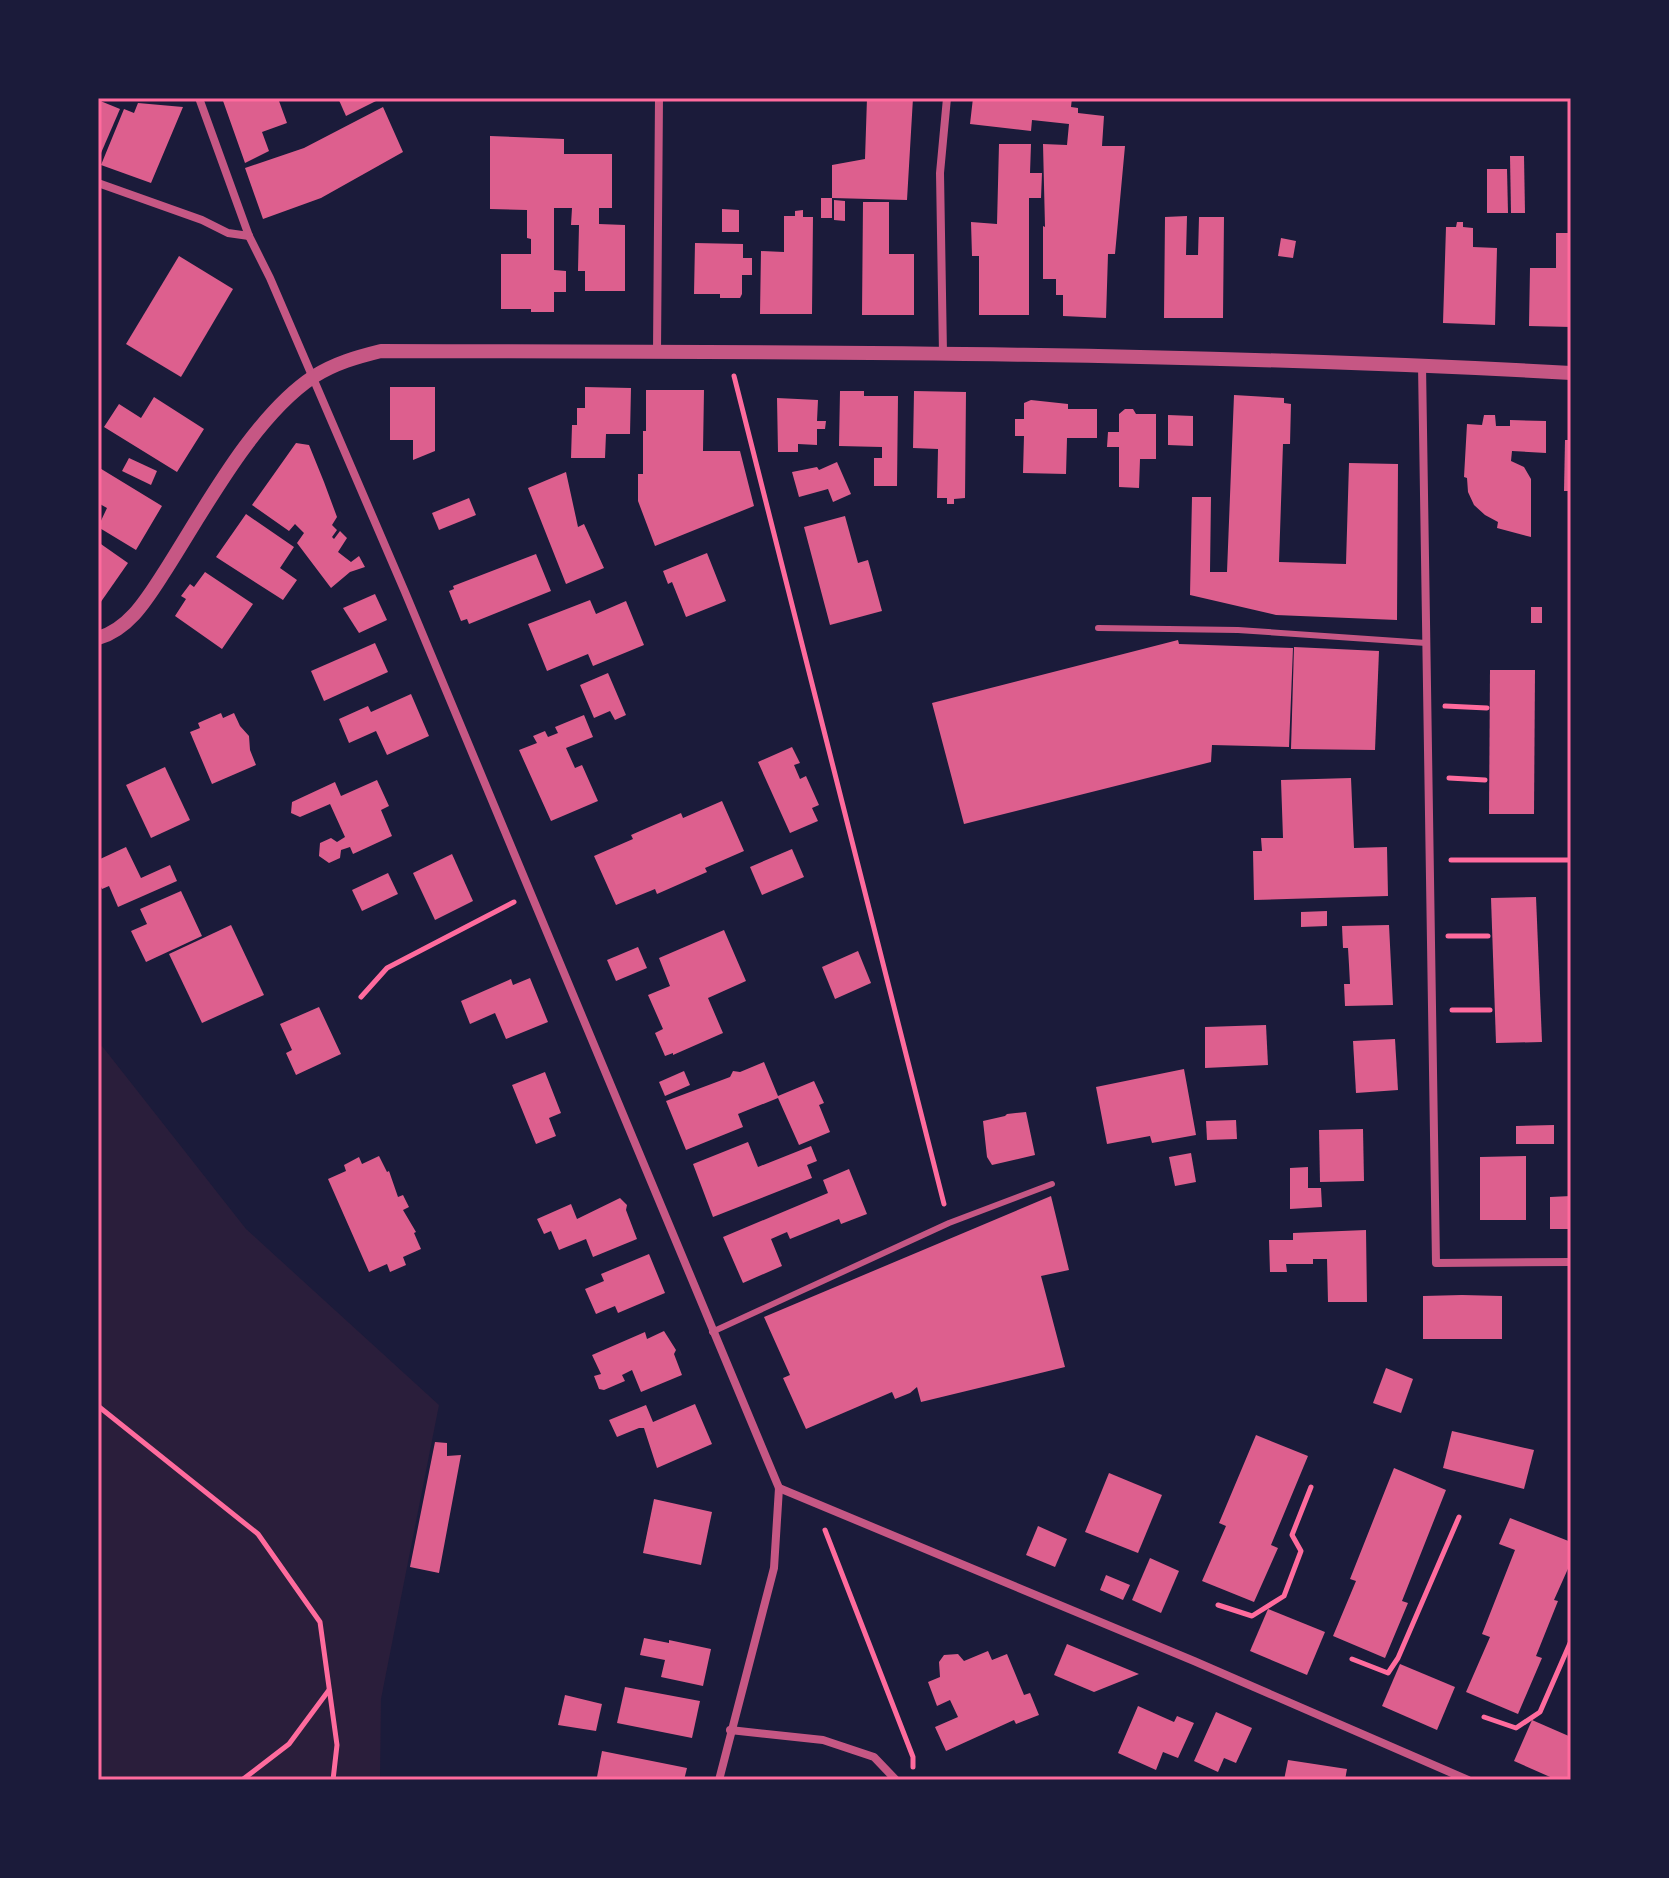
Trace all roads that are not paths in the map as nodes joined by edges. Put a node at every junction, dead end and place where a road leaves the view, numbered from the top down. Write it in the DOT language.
graph roads {
  1 [pos="199,98"];
  2 [pos="659,98"];
  3 [pos="947,98"];
  4 [pos="98,183"];
  5 [pos="249,236"];
  6 [pos="657,352"];
  7 [pos="943,354"];
  8 [pos="1422,365"];
  9 [pos="1571,373"];
  10 [pos="312,377"];
  11 [pos="1098,628"];
  12 [pos="98,638"];
  13 [pos="1426,643"];
  14 [pos="1052,1184"];
  15 [pos="1571,1262"];
  16 [pos="712,1332"];
  17 [pos="779,1488"];
  18 [pos="730,1730"];
  19 [pos="719,1780"];
  20 [pos="896,1780"];
  21 [pos="1468,1780"];
  1 -- 5 [label="street"];
  2 -- 6 [label="street"];
  3 -- 7 [label="street"];
  4 -- 5 [label="street"];
  5 -- 10 [label="street"];
  6 -- 7 [label="street"];
  6 -- 10 [label="street"];
  7 -- 8 [label="street"];
  8 -- 9 [label="street"];
  8 -- 13 [label="street"];
  10 -- 12 [label="street"];
  10 -- 16 [label="street"];
  11 -- 13 [label="lane"];
  13 -- 15 [label="street"];
  14 -- 16 [label="lane"];
  16 -- 17 [label="street"];
  17 -- 18 [label="street"];
  17 -- 21 [label="street"];
  18 -- 19 [label="street"];
  18 -- 20 [label="street"];
}
